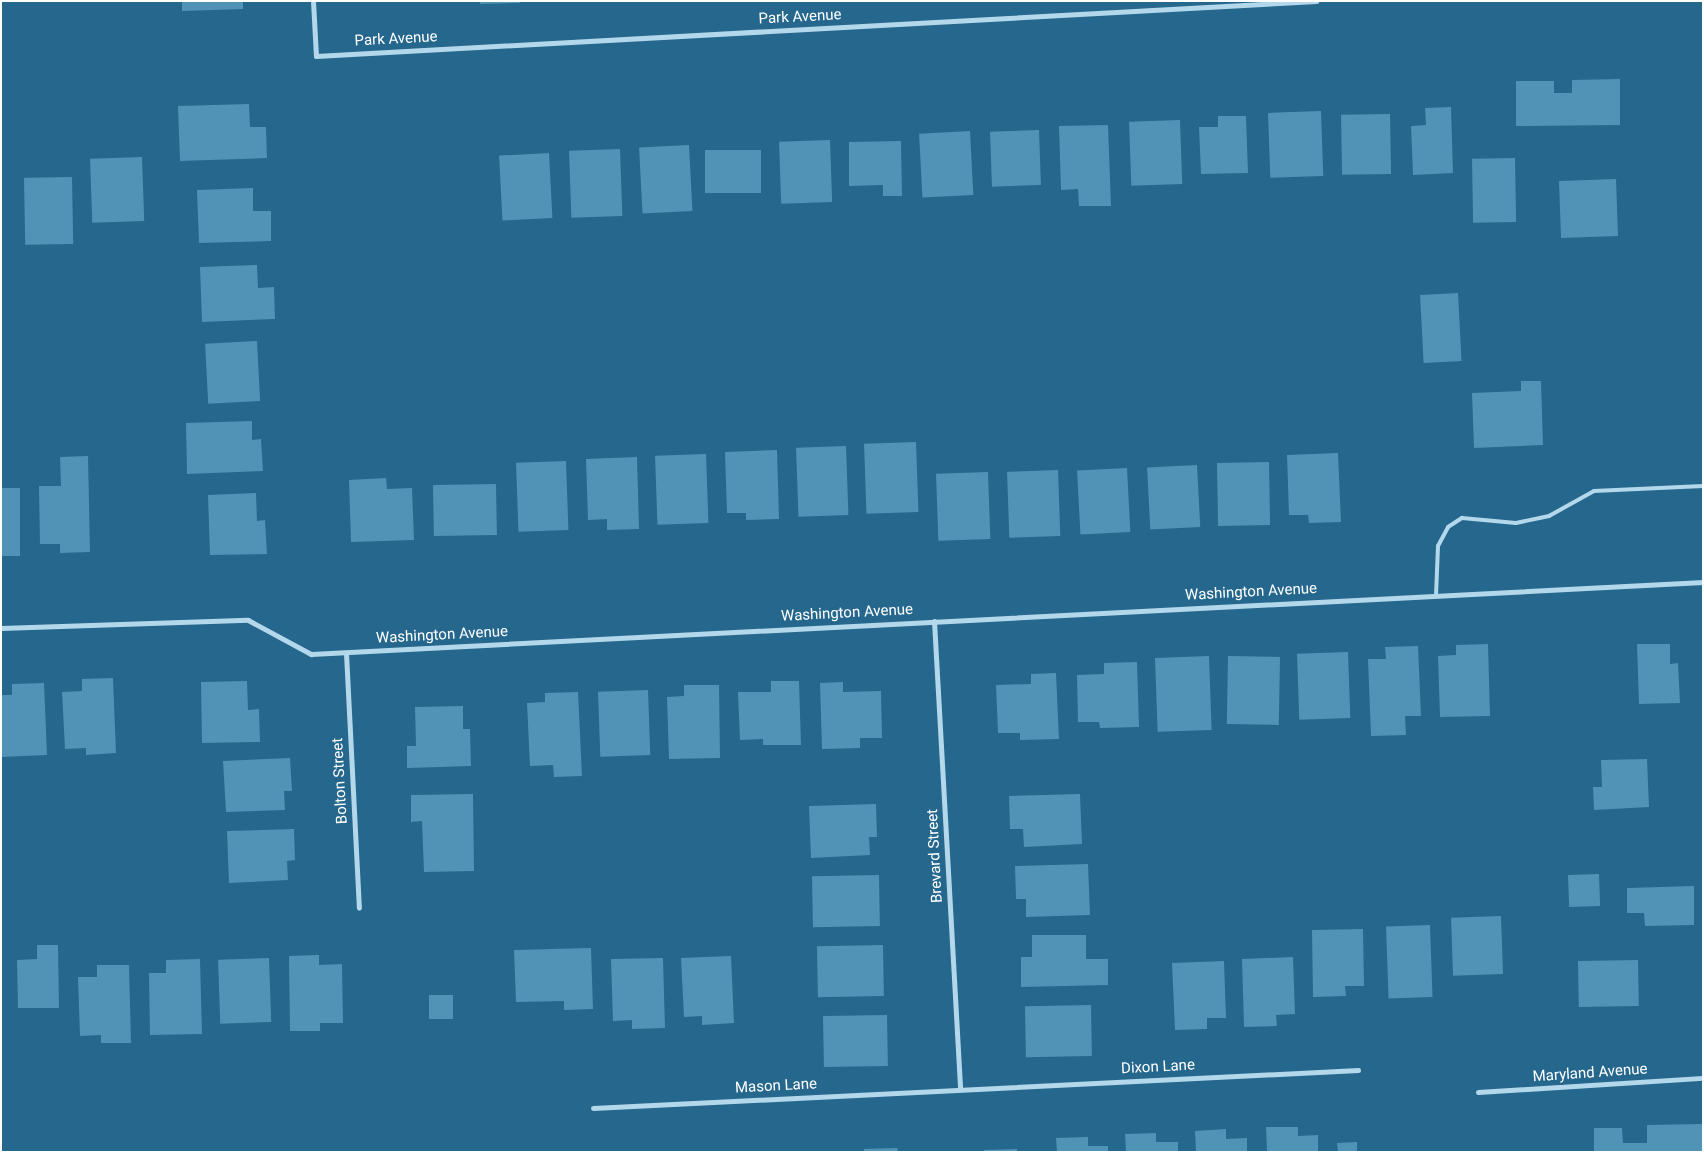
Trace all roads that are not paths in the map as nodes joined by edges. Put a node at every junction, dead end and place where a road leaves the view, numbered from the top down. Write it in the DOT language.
graph roads {
  1 [pos="313,1"];
  2 [pos="1316,1"];
  3 [pos="1703,486"];
  4 [pos="1703,582"];
  5 [pos="1436,596"];
  6 [pos="934,621"];
  7 [pos="1,628"];
  8 [pos="346,653"];
  9 [pos="359,908"];
  10 [pos="1358,1070"];
  11 [pos="1703,1078"];
  12 [pos="960,1089"];
  13 [pos="1478,1092"];
  14 [pos="593,1108"];
  1 -- 2 [label="street, Park Avenue"];
  3 -- 5 [label="lane"];
  4 -- 5 [label="street, Washington Avenue"];
  5 -- 6 [label="street, Washington Avenue"];
  6 -- 8 [label="street, Washington Avenue"];
  6 -- 12 [label="street, Brevard Street"];
  7 -- 8 [label="street, Washington Avenue"];
  8 -- 9 [label="street, Bolton Street"];
  10 -- 12 [label="street, Dixon Lane"];
  11 -- 13 [label="street, Maryland Avenue"];
  12 -- 14 [label="street, Mason Lane"];
}
